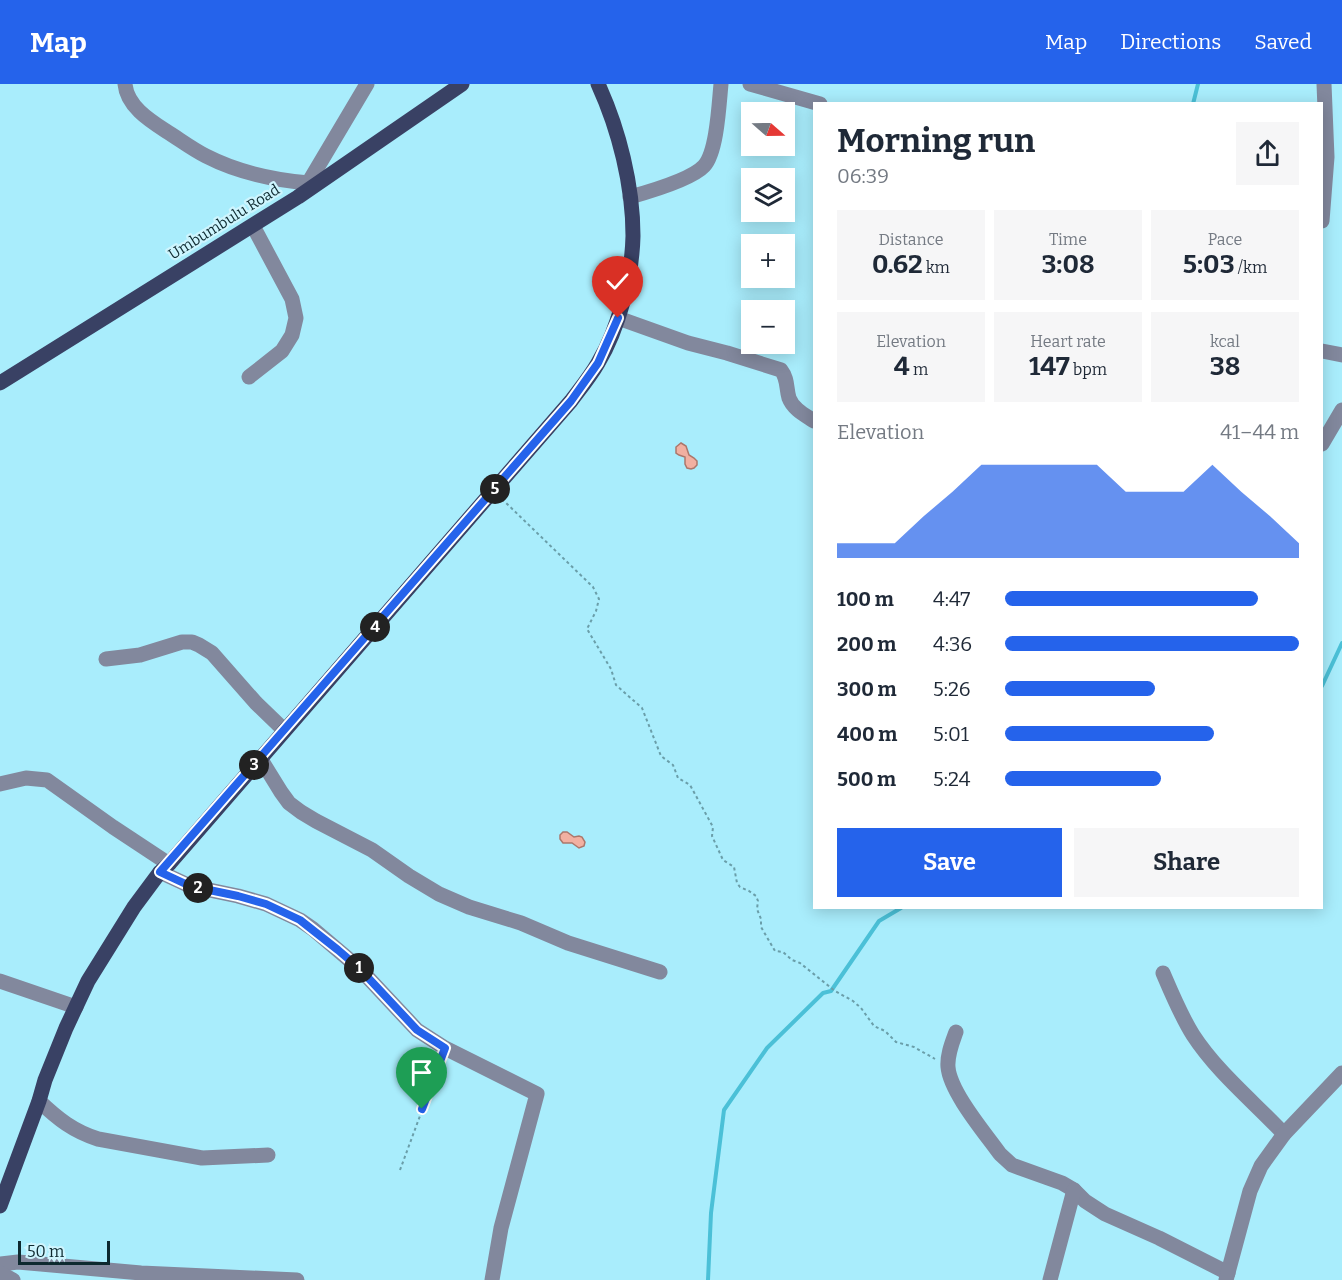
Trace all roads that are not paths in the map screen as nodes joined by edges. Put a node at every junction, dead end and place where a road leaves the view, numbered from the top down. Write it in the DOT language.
graph roads {
  1 [pos="125,84"];
  2 [pos="367,84"];
  3 [pos="462,84"];
  4 [pos="598,84"];
  5 [pos="721,84"];
  6 [pos="750,84"];
  7 [pos="1324,84"];
  8 [pos="813,102"];
  9 [pos="306,188"];
  10 [pos="630,197"];
  11 [pos="1323,208"];
  12 [pos="252,226"];
  13 [pos="618,318"];
  14 [pos="1323,351"];
  15 [pos="1342,356"];
  16 [pos="249,377"];
  17 [pos="0,383"];
  18 [pos="1342,410"];
  19 [pos="813,420"];
  20 [pos="1323,442"];
  21 [pos="106,660"];
  22 [pos="284,730"];
  23 [pos="260,758"];
  24 [pos="0,784"];
  25 [pos="165,868"];
  26 [pos="660,972"];
  27 [pos="1163,973"];
  28 [pos="0,981"];
  29 [pos="76,1007"];
  30 [pos="956,1032"];
  31 [pos="1342,1073"];
  32 [pos="39,1101"];
  33 [pos="1284,1134"];
  34 [pos="268,1155"];
  35 [pos="1074,1190"];
  36 [pos="0,1206"];
  37 [pos="0,1264"];
  38 [pos="0,1273"];
  39 [pos="1227,1276"];
  40 [pos="12,1280"];
  41 [pos="297,1280"];
  42 [pos="492,1280"];
  43 [pos="1050,1280"];
  1 -- 9 [label="street"];
  2 -- 9 [label="street"];
  3 -- 9 [label="main road, Umbumbulu Road"];
  4 -- 10 [label="main road"];
  5 -- 10 [label="street"];
  6 -- 8 [label="street"];
  7 -- 11 [label="street"];
  9 -- 12 [label="main road, Umbumbulu Road"];
  10 -- 13 [label="main road"];
  12 -- 16 [label="street"];
  12 -- 17 [label="main road, Umbumbulu Road"];
  13 -- 19 [label="street"];
  13 -- 22 [label="main road"];
  14 -- 15 [label="street"];
  18 -- 20 [label="street"];
  21 -- 22 [label="street"];
  22 -- 23 [label="main road"];
  23 -- 25 [label="main road"];
  23 -- 26 [label="street"];
  24 -- 25 [label="street"];
  25 -- 29 [label="main road"];
  25 -- 42 [label="street"];
  27 -- 33 [label="street"];
  28 -- 29 [label="street"];
  29 -- 32 [label="main road"];
  30 -- 35 [label="street"];
  31 -- 33 [label="street"];
  32 -- 34 [label="street"];
  32 -- 36 [label="main road"];
  33 -- 39 [label="street"];
  35 -- 39 [label="street"];
  35 -- 43 [label="street"];
  37 -- 41 [label="street"];
  38 -- 40 [label="street"];
}
